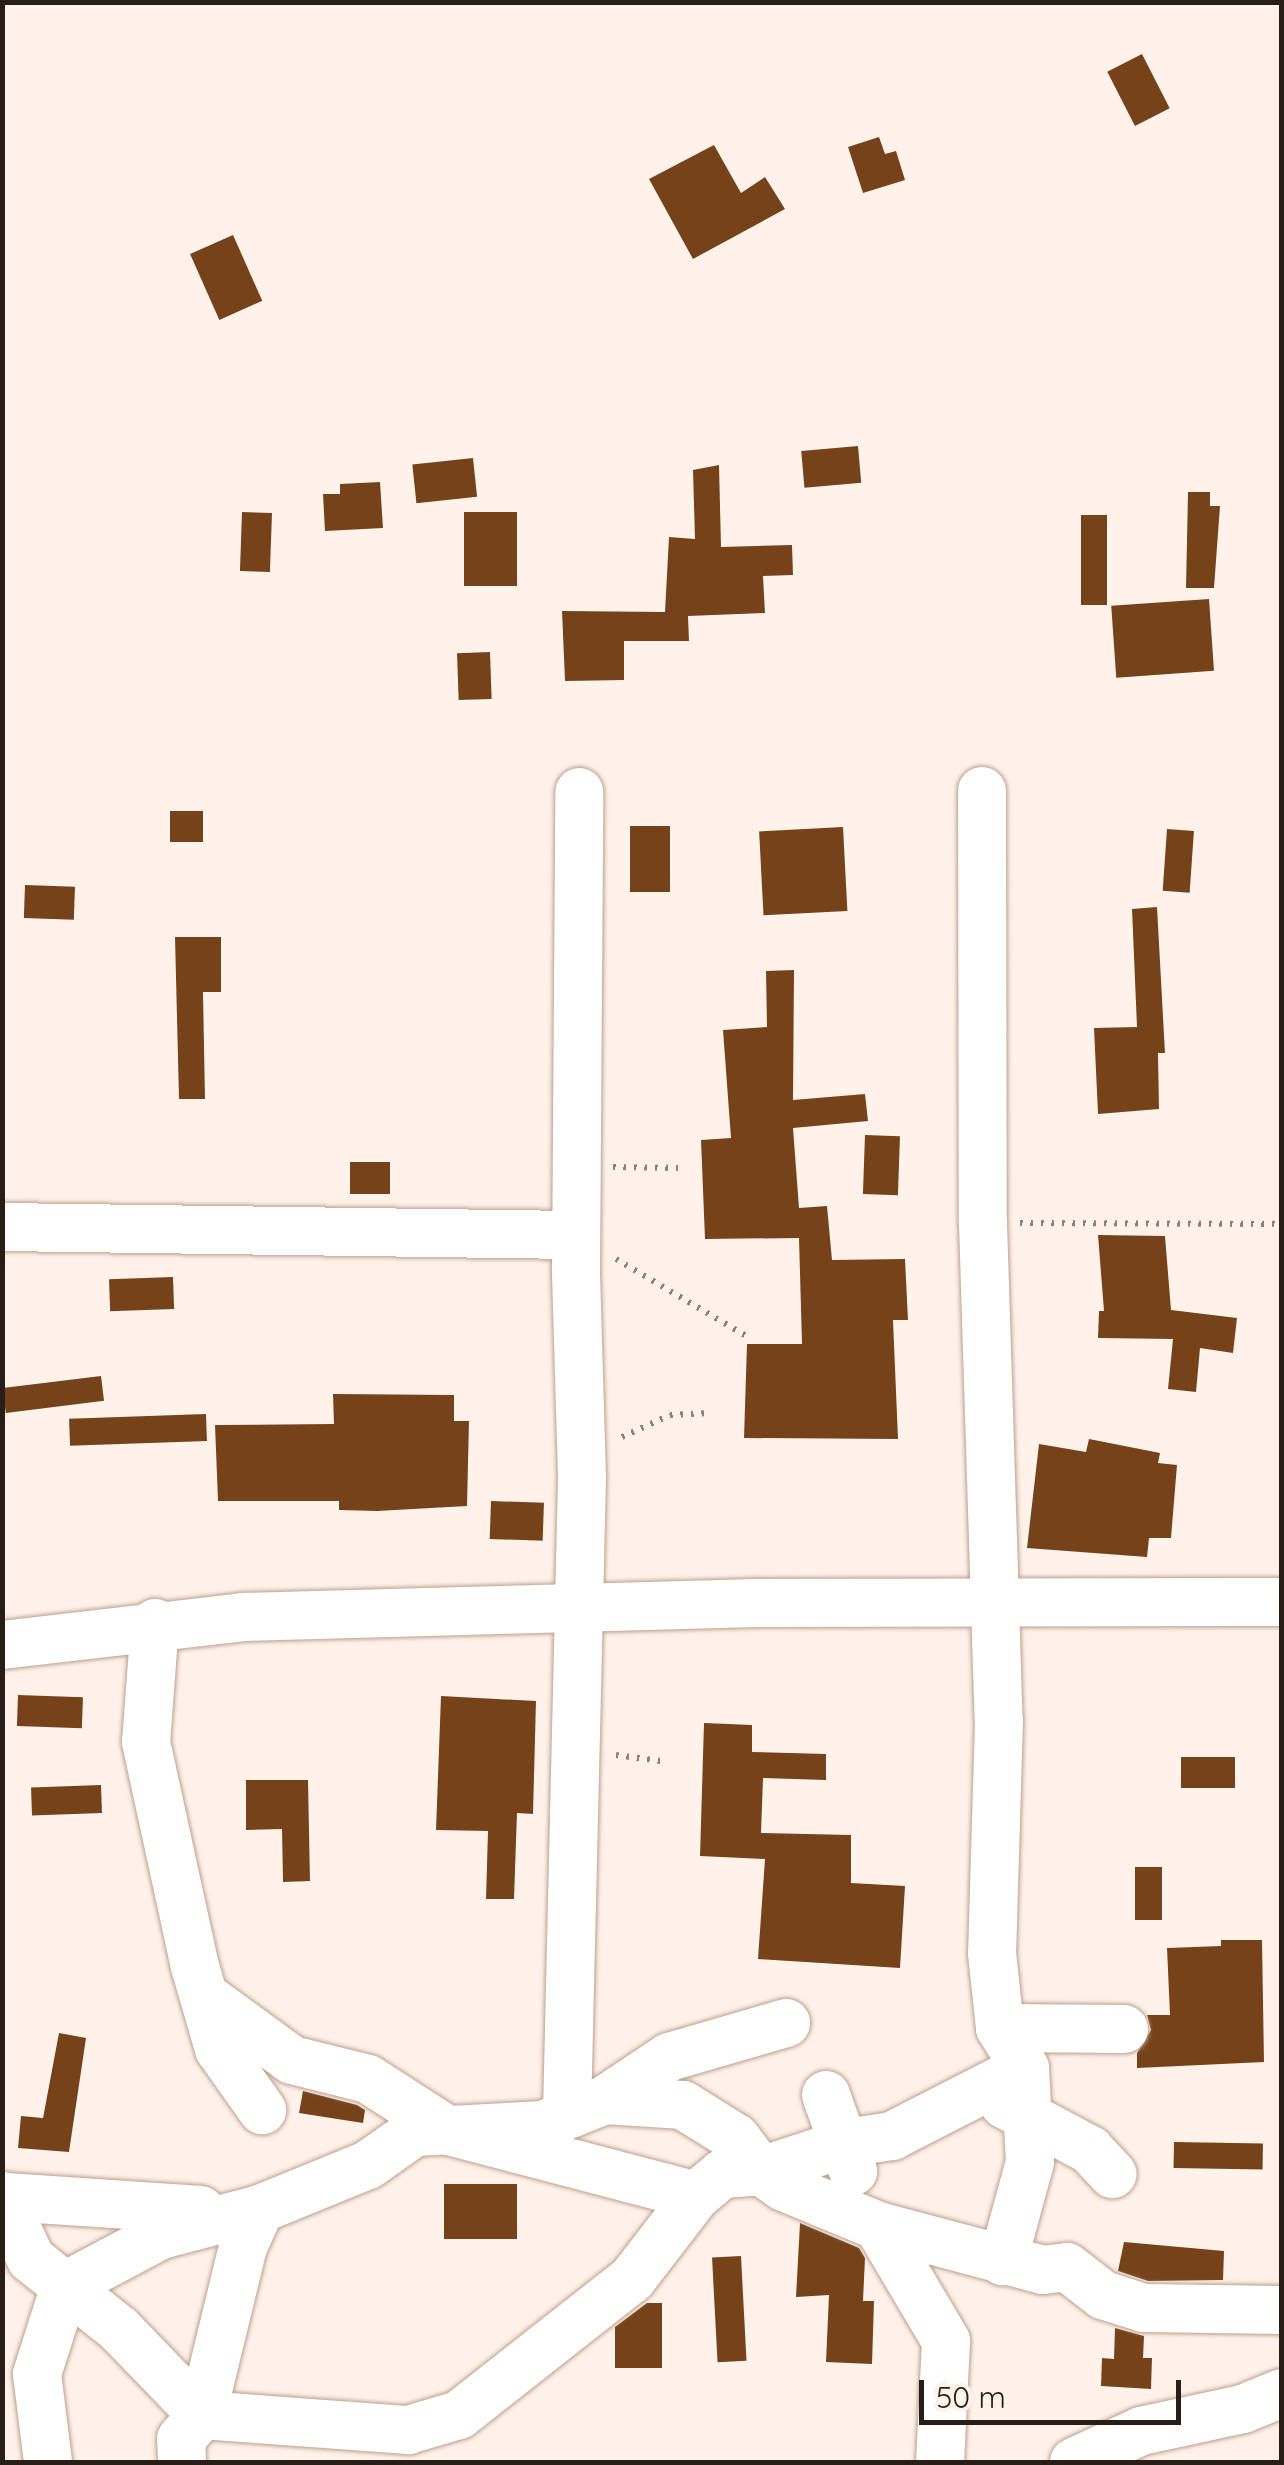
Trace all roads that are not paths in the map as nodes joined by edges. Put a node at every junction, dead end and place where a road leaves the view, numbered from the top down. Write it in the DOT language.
graph roads {
  1 [pos="982,791"];
  2 [pos="579,792"];
  3 [pos="2,1227"];
  4 [pos="576,1235"];
  5 [pos="995,1602"];
  6 [pos="1277,1611"];
  7 [pos="578,1613"];
  8 [pos="154,1623"];
  9 [pos="2,1645"];
  10 [pos="204,1996"];
  11 [pos="786,2022"];
  12 [pos="1000,2028"];
  13 [pos="1124,2029"];
  14 [pos="673,2055"];
  15 [pos="1024,2068"];
  16 [pos="974,2089"];
  17 [pos="826,2095"];
  18 [pos="683,2105"];
  19 [pos="586,2107"];
  20 [pos="262,2110"];
  21 [pos="1028,2115"];
  22 [pos="450,2131"];
  23 [pos="846,2143"];
  24 [pos="760,2171"];
  25 [pos="1112,2174"];
  26 [pos="696,2196"];
  27 [pos="4,2197"];
  28 [pos="260,2209"];
  29 [pos="870,2222"];
  30 [pos="1003,2261"];
  31 [pos="65,2286"];
  32 [pos="1282,2310"];
  33 [pos="1282,2394"];
  34 [pos="202,2415"];
  35 [pos="48,2462"];
  36 [pos="182,2462"];
  37 [pos="940,2462"];
  38 [pos="1074,2462"];
  1 -- 5 [label="street"];
  2 -- 4 [label="street"];
  3 -- 4 [label="street"];
  4 -- 7 [label="street"];
  5 -- 6 [label="street"];
  5 -- 7 [label="street"];
  5 -- 12 [label="street"];
  7 -- 8 [label="street"];
  7 -- 19 [label="street"];
  8 -- 9 [label="street"];
  8 -- 10 [label="street"];
  10 -- 20 [label="street"];
  10 -- 22 [label="street"];
  11 -- 14 [label="street"];
  12 -- 13 [label="street"];
  12 -- 15 [label="street"];
  14 -- 18 [label="street"];
  14 -- 19 [label="street"];
  15 -- 16 [label="street"];
  15 -- 21 [label="street"];
  16 -- 21 [label="street"];
  16 -- 23 [label="street"];
  17 -- 23 [label="street"];
  18 -- 19 [label="street"];
  18 -- 24 [label="street"];
  19 -- 22 [label="street"];
  21 -- 25 [label="street"];
  21 -- 30 [label="street"];
  22 -- 26 [label="street"];
  22 -- 28 [label="street"];
  23 -- 24 [label="street"];
  23 -- 29 [label="street"];
  24 -- 26 [label="street"];
  24 -- 29 [label="street"];
  26 -- 34 [label="street"];
  27 -- 28 [label="street"];
  27 -- 31 [label="street"];
  28 -- 31 [label="street"];
  28 -- 34 [label="street"];
  29 -- 30 [label="street"];
  29 -- 37 [label="street"];
  30 -- 32 [label="street"];
  31 -- 34 [label="street"];
  31 -- 35 [label="street"];
  33 -- 38 [label="street"];
  34 -- 36 [label="street"];
}
